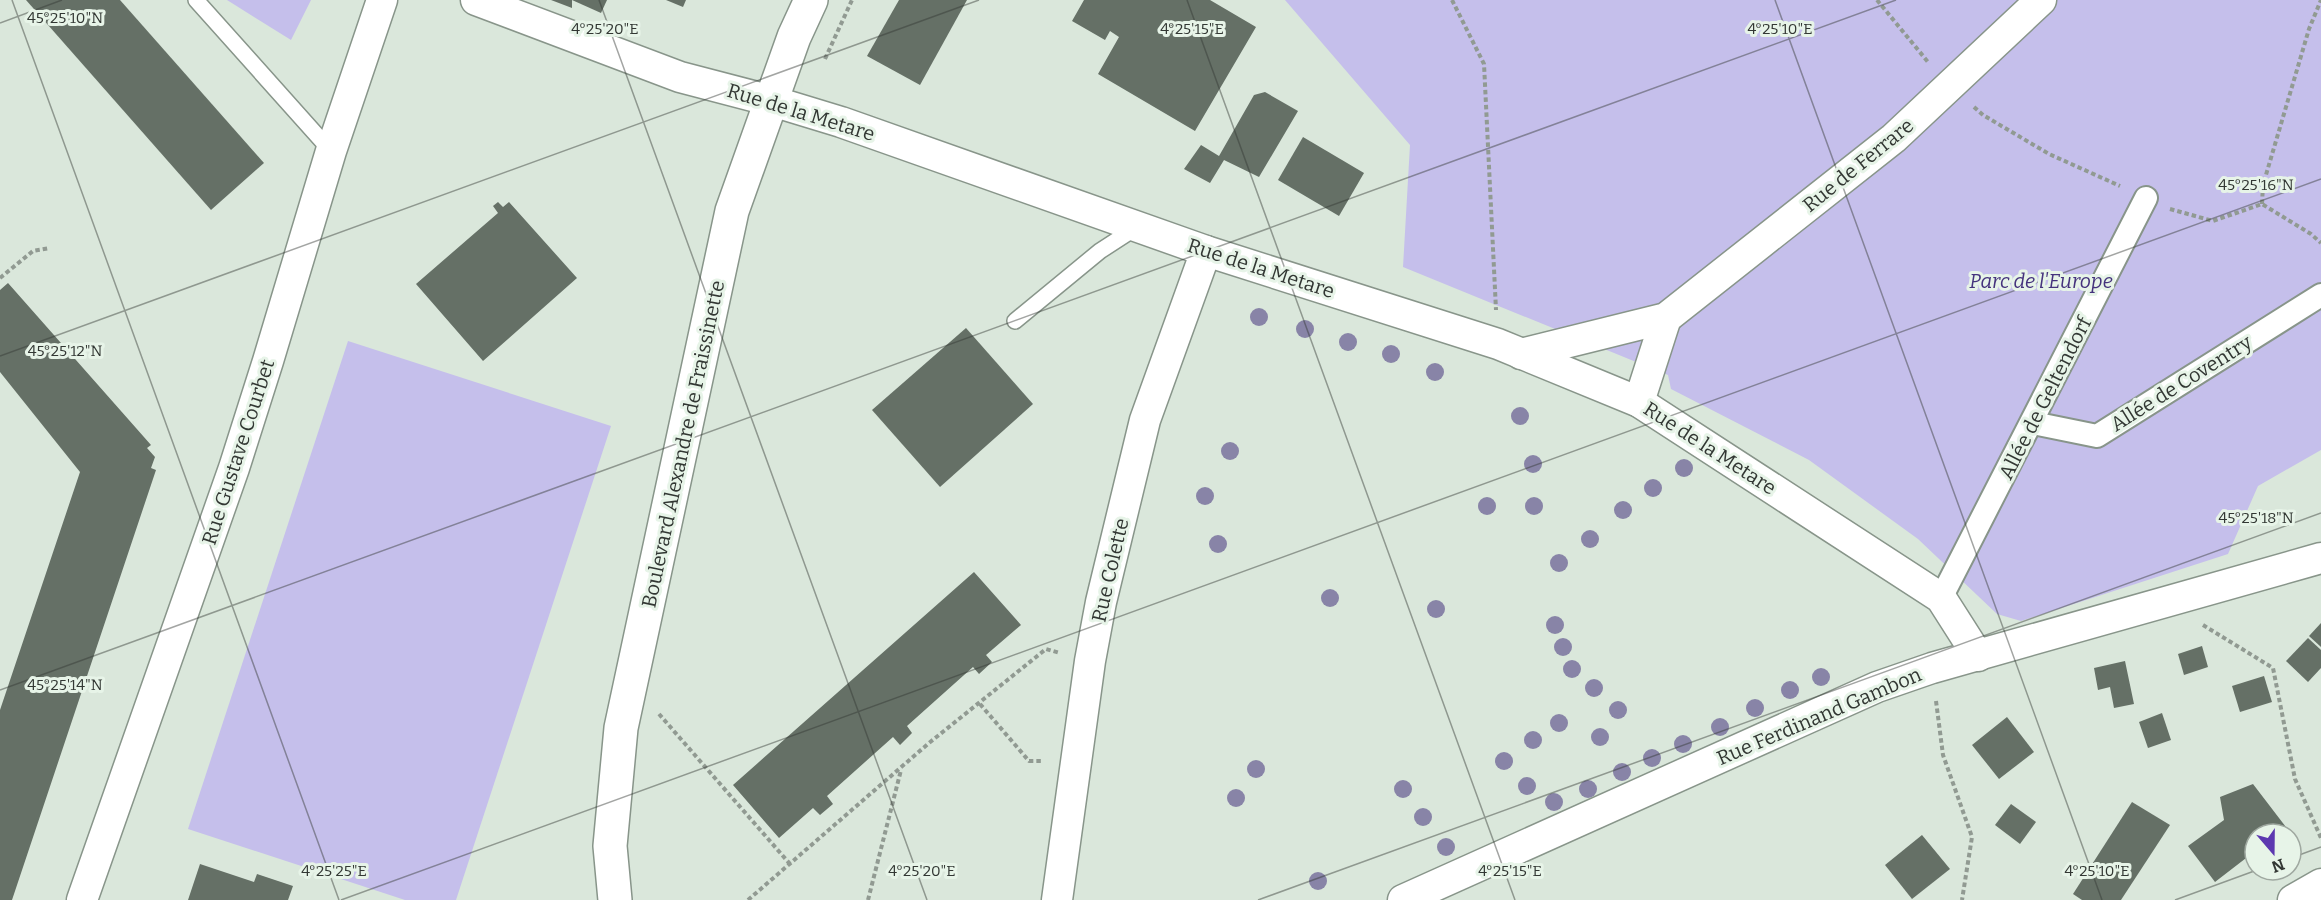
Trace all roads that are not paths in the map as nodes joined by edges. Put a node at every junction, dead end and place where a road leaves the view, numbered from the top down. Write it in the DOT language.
graph roads {
  1 [pos="196,0"];
  2 [pos="382,0"];
  3 [pos="476,0"];
  4 [pos="811,0"];
  5 [pos="2041,0"];
  6 [pos="787,106"];
  7 [pos="331,151"];
  8 [pos="2146,198"];
  9 [pos="1137,227"];
  10 [pos="1206,251"];
  11 [pos="2321,295"];
  12 [pos="1666,318"];
  13 [pos="1015,321"];
  14 [pos="1510,349"];
  15 [pos="1639,402"];
  16 [pos="2033,423"];
  17 [pos="2321,558"];
  18 [pos="1941,598"];
  19 [pos="1978,656"];
  20 [pos="2321,884"];
  21 [pos="82,900"];
  22 [pos="615,900"];
  23 [pos="1057,900"];
  24 [pos="1403,900"];
  25 [pos="2294,900"];
  1 -- 7 [label="lane"];
  2 -- 7 [label="street, Rue Gustave Courbet"];
  3 -- 6 [label="street, Rue de la Metare"];
  4 -- 6 [label="street, Boulevard Alexandre de Fraissinette"];
  5 -- 12 [label="street, Rue de Ferrare"];
  6 -- 9 [label="street, Rue de la Metare"];
  6 -- 22 [label="street, Boulevard Alexandre de Fraissinette"];
  7 -- 21 [label="street, Rue Gustave Courbet"];
  8 -- 16 [label="street, Allée de Geltendorf"];
  9 -- 10 [label="street, Rue de la Metare"];
  9 -- 13 [label="lane"];
  10 -- 14 [label="street, Rue de la Metare"];
  10 -- 23 [label="street, Rue Colette"];
  11 -- 16 [label="street, Allée de Coventry"];
  12 -- 14 [label="street, Rue de Ferrare"];
  12 -- 15 [label="street"];
  14 -- 15 [label="street, Rue de la Metare"];
  15 -- 18 [label="street, Rue de la Metare"];
  16 -- 18 [label="street, Allée de Geltendorf"];
  17 -- 19 [label="street, Rue Ferdinand Gambon"];
  18 -- 19 [label="street, Rue de la Metare"];
  19 -- 24 [label="street, Rue Ferdinand Gambon"];
  20 -- 25 [label="street"];
}
